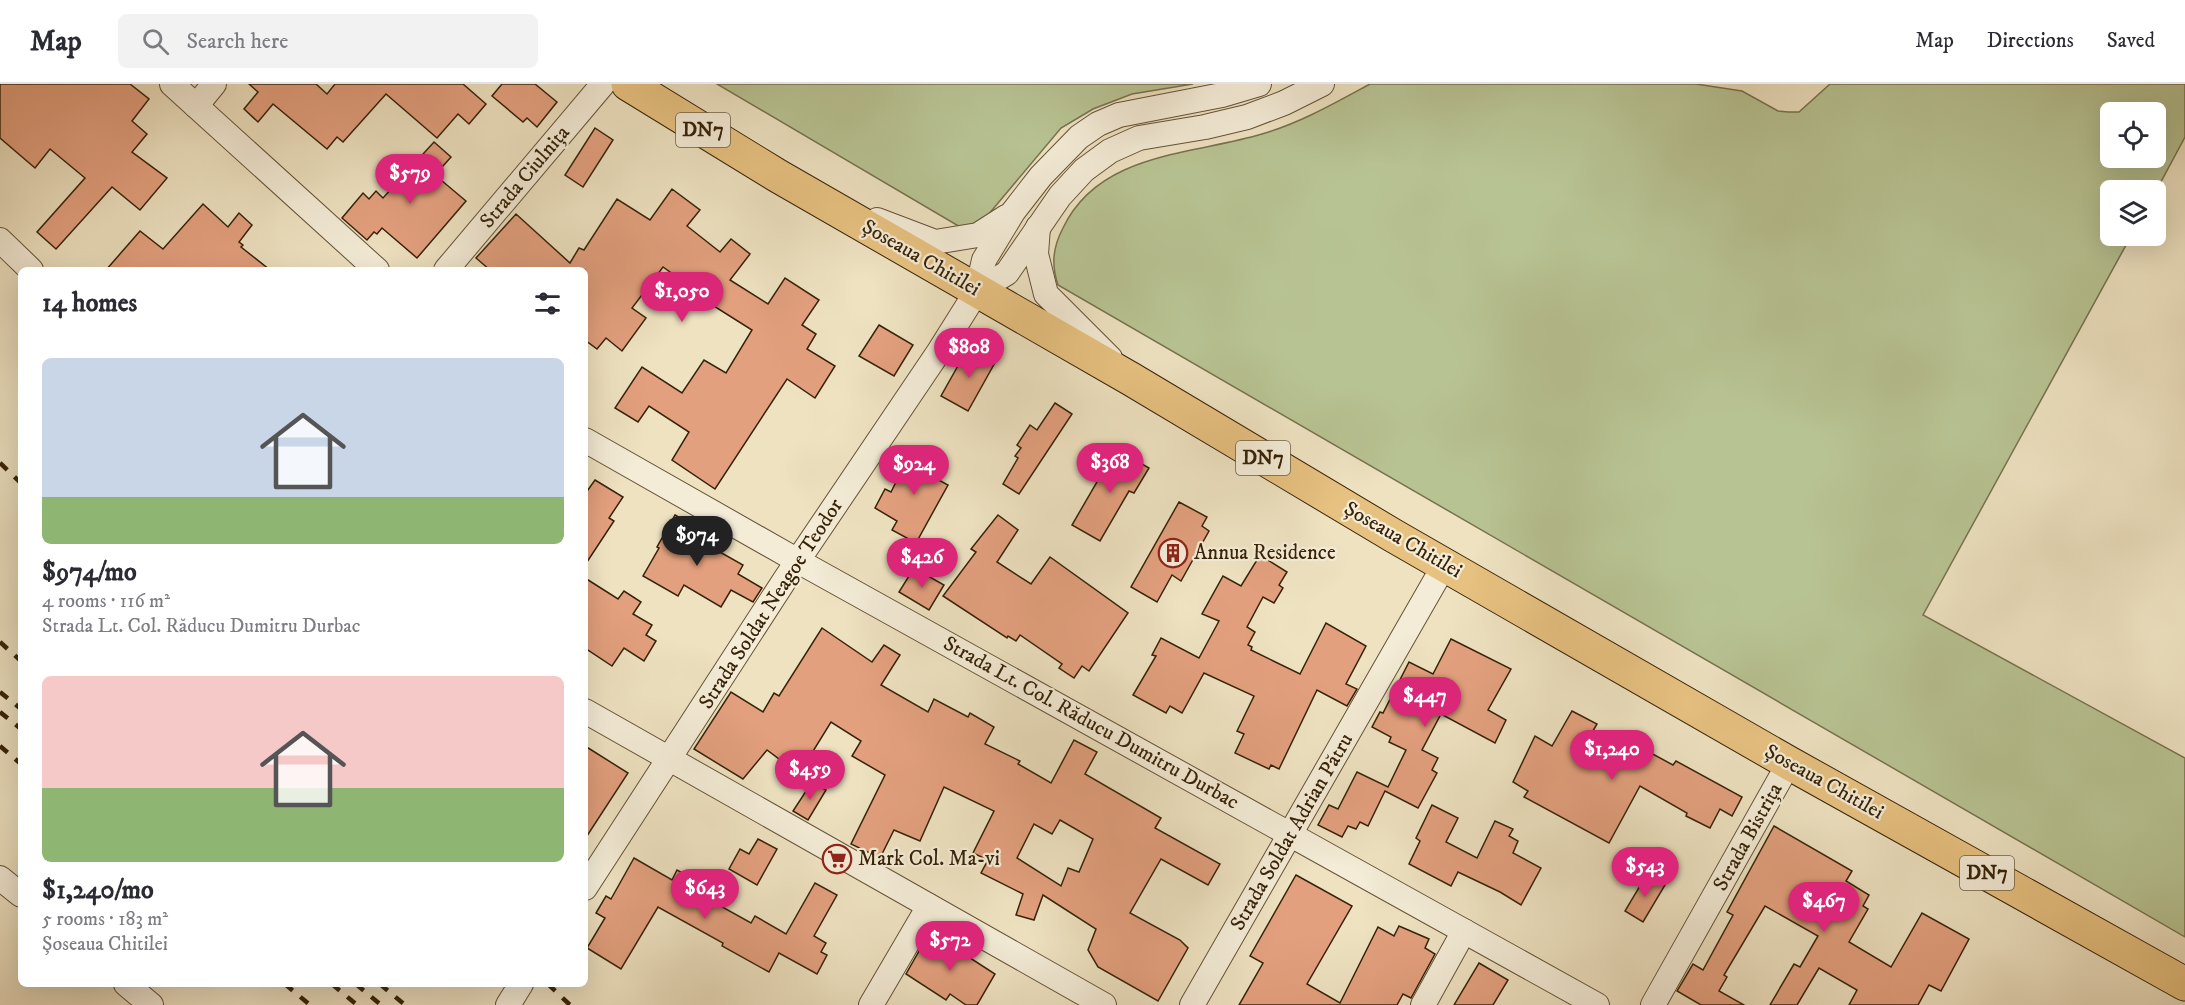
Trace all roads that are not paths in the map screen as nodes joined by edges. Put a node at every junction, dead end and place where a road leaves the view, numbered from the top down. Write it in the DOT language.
graph roads {
  1 [pos="172,84"];
  2 [pos="214,84"];
  3 [pos="603,84"];
  4 [pos="628,84"];
  5 [pos="1259,84"];
  6 [pos="1322,84"];
  7 [pos="196,106"];
  8 [pos="808,193"];
  9 [pos="1013,212"];
  10 [pos="1038,227"];
  11 [pos="0,240"];
  12 [pos="28,267"];
  13 [pos="374,267"];
  14 [pos="449,267"];
  15 [pos="977,291"];
  16 [pos="1131,379"];
  17 [pos="588,442"];
  18 [pos="798,561"];
  19 [pos="1445,564"];
  20 [pos="588,713"];
  21 [pos="669,760"];
  22 [pos="1789,763"];
  23 [pos="1290,834"];
  24 [pos="0,878"];
  25 [pos="588,883"];
  26 [pos="18,893"];
  27 [pos="929,906"];
  28 [pos="1464,931"];
  29 [pos="2185,984"];
  30 [pos="130,987"];
  31 [pos="520,987"];
  32 [pos="151,1005"];
  33 [pos="508,1005"];
  34 [pos="871,1005"];
  35 [pos="1104,1005"];
  36 [pos="1192,1005"];
  37 [pos="1423,1005"];
  38 [pos="1597,1005"];
  39 [pos="1653,1005"];
  1 -- 7 [label="street"];
  2 -- 7 [label="street"];
  3 -- 14 [label="street, Strada Ciulnița"];
  4 -- 8 [label="main road, Șoseaua Chitilei / DN7"];
  5 -- 9 [label="street"];
  6 -- 10 [label="street"];
  7 -- 13 [label="street"];
  8 -- 9 [label="street"];
  8 -- 15 [label="main road, Șoseaua Chitilei / DN7"];
  9 -- 15 [label="street"];
  10 -- 15 [label="street"];
  10 -- 16 [label="street"];
  11 -- 12 [label="street"];
  15 -- 16 [label="main road, Șoseaua Chitilei / DN7"];
  15 -- 18 [label="street, Strada Soldat Neagoe Teodor"];
  16 -- 19 [label="main road, Șoseaua Chitilei / DN7"];
  17 -- 18 [label="street, Strada Lt. Col. Răducu Dumitru Durbac"];
  18 -- 21 [label="street, Strada Soldat Neagoe Teodor"];
  18 -- 23 [label="street, Strada Lt. Col. Răducu Dumitru Durbac"];
  19 -- 22 [label="main road, Șoseaua Chitilei / DN7"];
  19 -- 23 [label="street, Strada Soldat Adrian Pătru"];
  20 -- 21 [label="street"];
  21 -- 25 [label="street, Strada Soldat Neagoe Teodor"];
  21 -- 27 [label="street"];
  22 -- 29 [label="main road, Șoseaua Chitilei / DN7"];
  22 -- 39 [label="street, Strada Bistrița"];
  23 -- 28 [label="street, Strada Lt. Col. Răducu Dumitru Durbac"];
  23 -- 36 [label="street, Strada Soldat Adrian Pătru"];
  24 -- 26 [label="street"];
  27 -- 34 [label="street"];
  27 -- 35 [label="street"];
  28 -- 37 [label="street"];
  28 -- 38 [label="street, Strada Lt. Col. Răducu Dumitru Durbac"];
  30 -- 32 [label="street"];
  31 -- 33 [label="street"];
}
